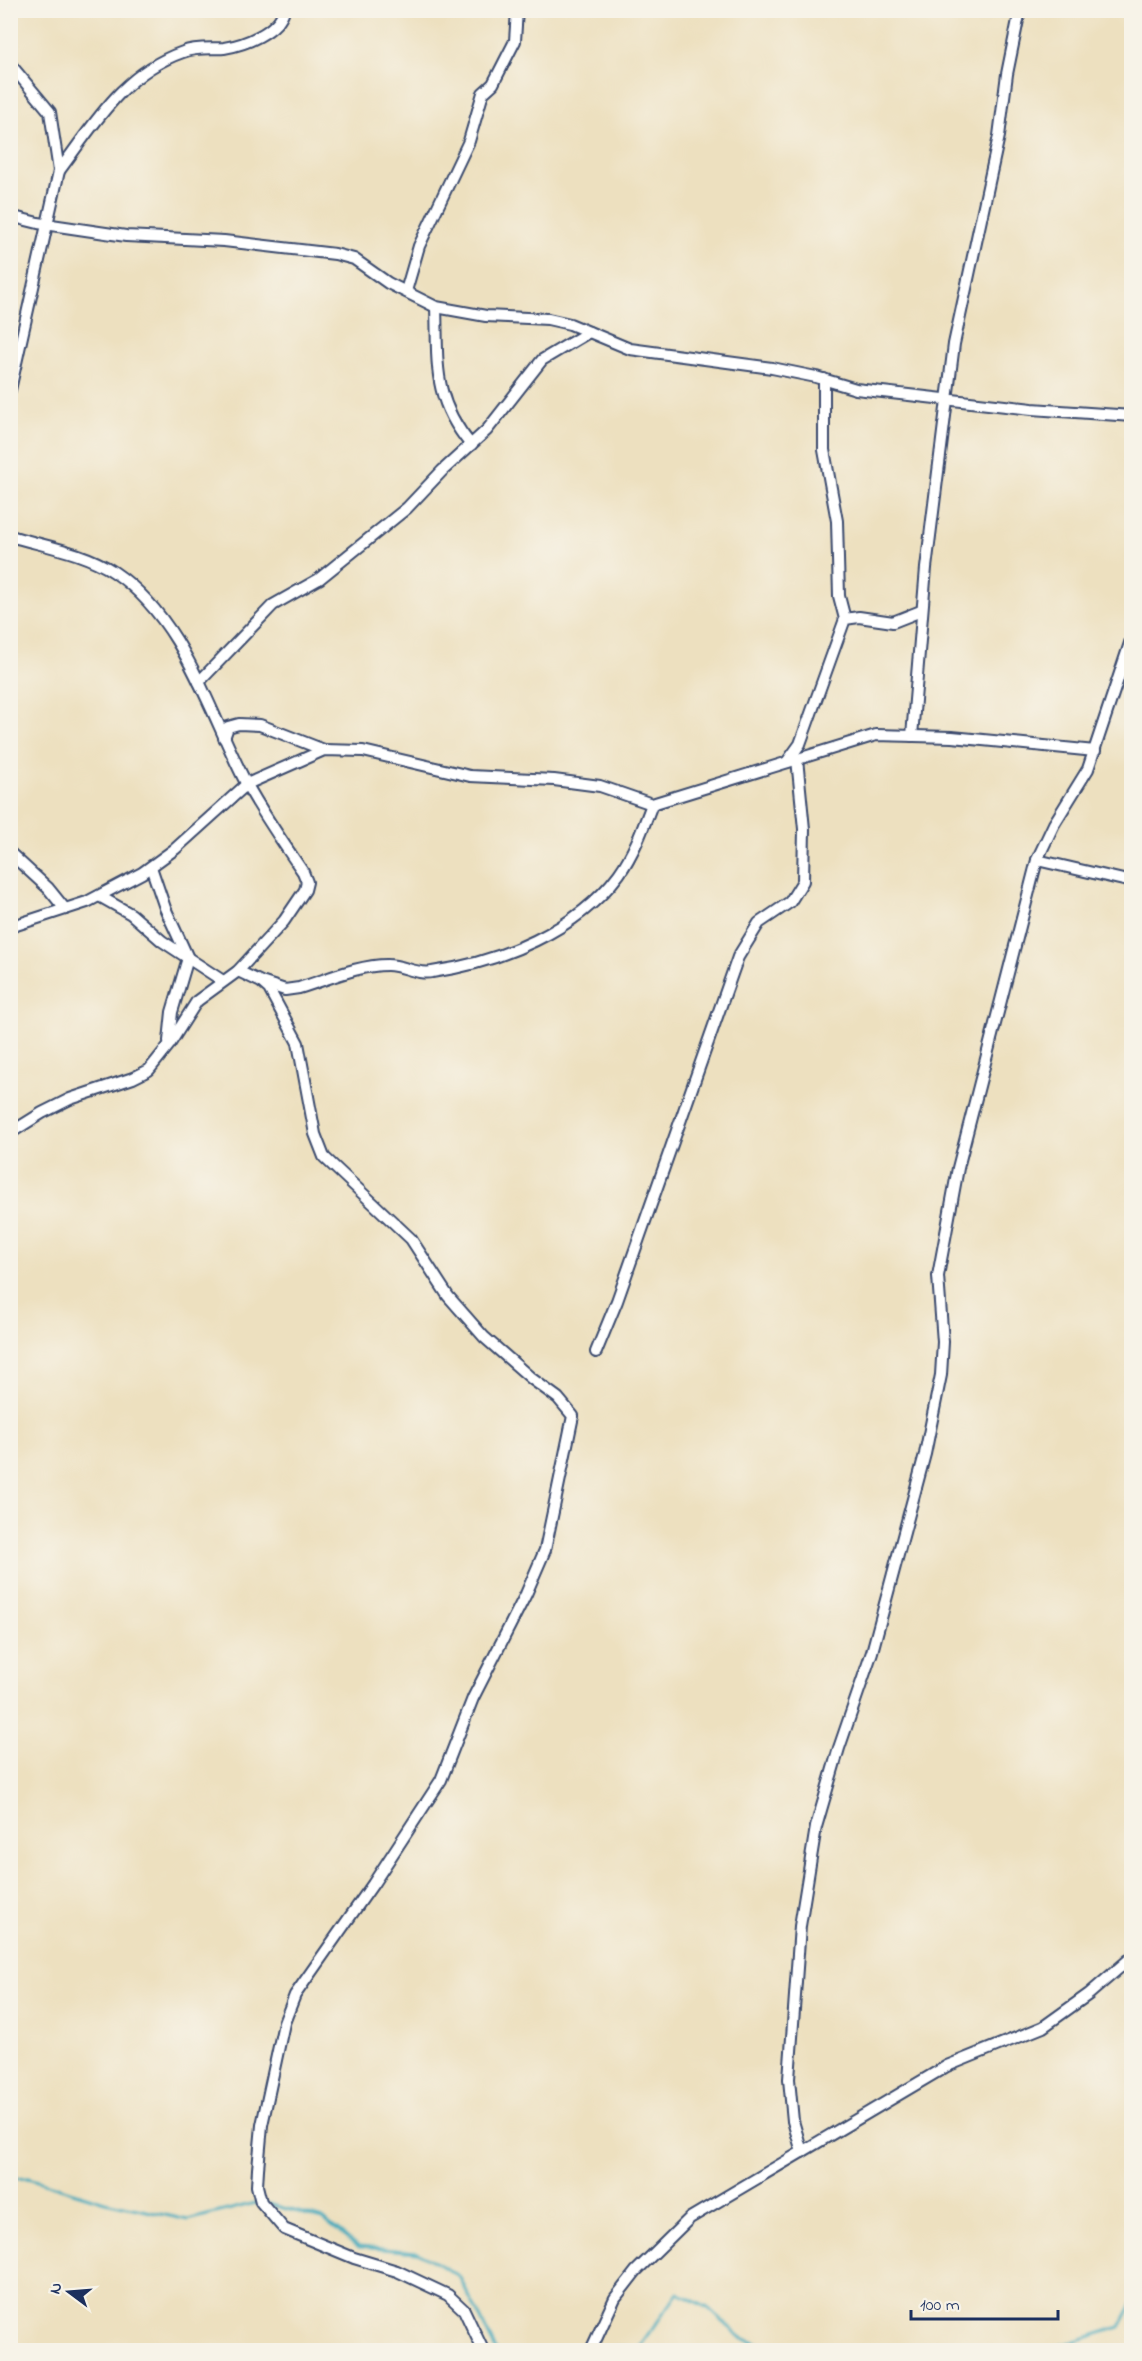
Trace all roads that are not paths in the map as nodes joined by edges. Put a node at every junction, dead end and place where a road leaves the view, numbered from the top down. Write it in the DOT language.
graph roads {
  1 [pos="284,10"];
  2 [pos="517,10"];
  3 [pos="1020,10"];
  4 [pos="10,64"];
  5 [pos="59,171"];
  6 [pos="10,216"];
  7 [pos="49,224"];
  8 [pos="406,291"];
  9 [pos="436,307"];
  10 [pos="589,332"];
  11 [pos="824,379"];
  12 [pos="10,390"];
  13 [pos="948,401"];
  14 [pos="1131,416"];
  15 [pos="471,445"];
  16 [pos="10,536"];
  17 [pos="921,612"];
  18 [pos="845,619"];
  19 [pos="1131,637"];
  20 [pos="200,682"];
  21 [pos="912,736"];
  22 [pos="224,738"];
  23 [pos="324,750"];
  24 [pos="1095,751"];
  25 [pos="792,761"];
  26 [pos="247,784"];
  27 [pos="652,804"];
  28 [pos="10,853"];
  29 [pos="1037,860"];
  30 [pos="151,867"];
  31 [pos="1131,882"];
  32 [pos="99,896"];
  33 [pos="65,909"];
  34 [pos="10,927"];
  35 [pos="188,958"];
  36 [pos="238,971"];
  37 [pos="223,981"];
  38 [pos="261,982"];
  39 [pos="169,1045"];
  40 [pos="10,1133"];
  41 [pos="596,1352"];
  42 [pos="1131,1957"];
  43 [pos="802,2152"];
  44 [pos="483,2350"];
  45 [pos="591,2350"];
  1 -- 5 [label="street"];
  2 -- 8 [label="street"];
  3 -- 13 [label="street"];
  4 -- 5 [label="street"];
  5 -- 7 [label="street"];
  6 -- 7 [label="street"];
  7 -- 8 [label="street"];
  7 -- 12 [label="street"];
  8 -- 9 [label="street"];
  9 -- 10 [label="street"];
  9 -- 15 [label="street"];
  10 -- 11 [label="street"];
  10 -- 15 [label="street"];
  11 -- 13 [label="street"];
  11 -- 18 [label="street"];
  13 -- 14 [label="street"];
  13 -- 17 [label="street"];
  15 -- 20 [label="street"];
  16 -- 20 [label="street"];
  17 -- 18 [label="street"];
  17 -- 21 [label="street"];
  18 -- 25 [label="street"];
  19 -- 24 [label="street"];
  20 -- 22 [label="street"];
  21 -- 24 [label="street"];
  21 -- 25 [label="street"];
  22 -- 23 [label="street"];
  22 -- 26 [label="street"];
  23 -- 26 [label="street"];
  23 -- 27 [label="street"];
  24 -- 29 [label="street"];
  25 -- 27 [label="street"];
  25 -- 41 [label="street"];
  26 -- 30 [label="street"];
  26 -- 36 [label="street"];
  27 -- 38 [label="street"];
  28 -- 33 [label="street"];
  29 -- 31 [label="street"];
  29 -- 43 [label="street"];
  30 -- 32 [label="street"];
  30 -- 35 [label="street"];
  32 -- 33 [label="street"];
  32 -- 35 [label="street"];
  33 -- 34 [label="street"];
  35 -- 37 [label="street"];
  35 -- 39 [label="street"];
  36 -- 37 [label="street"];
  36 -- 38 [label="street"];
  37 -- 39 [label="street"];
  38 -- 44 [label="street"];
  39 -- 40 [label="street"];
  42 -- 43 [label="street"];
  43 -- 45 [label="street"];
}
